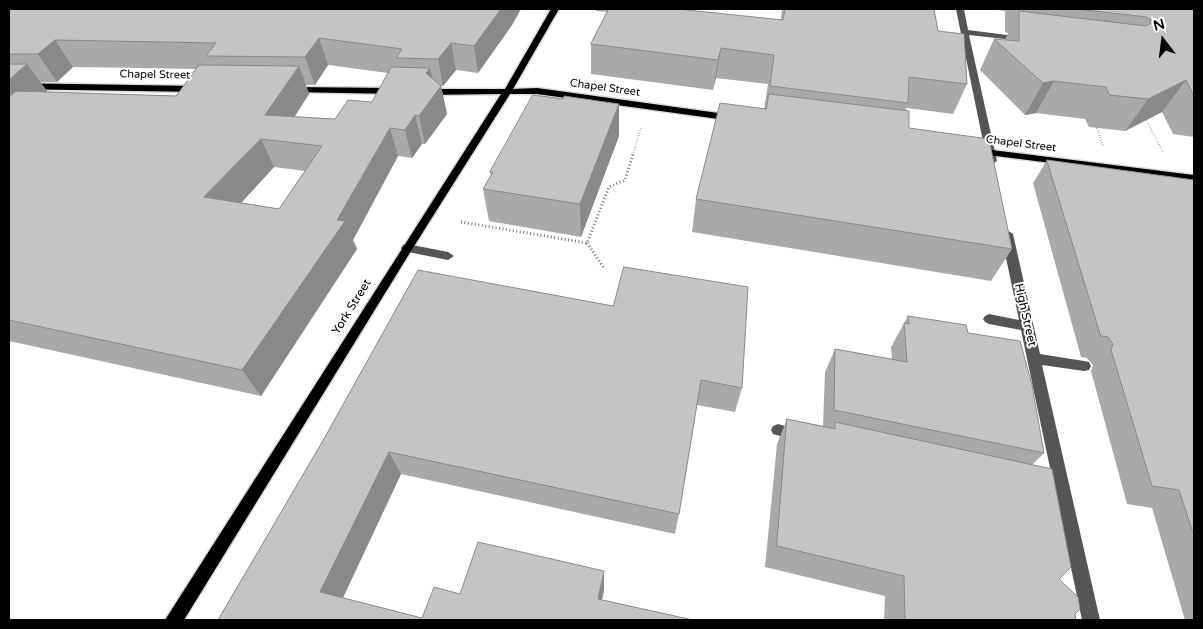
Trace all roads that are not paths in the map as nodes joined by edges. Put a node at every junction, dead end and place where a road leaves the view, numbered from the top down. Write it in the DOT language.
graph roads {
  1 [pos="554,9"];
  2 [pos="960,9"];
  3 [pos="966,32"];
  4 [pos="1030,40"];
  5 [pos="9,86"];
  6 [pos="62,87"];
  7 [pos="210,89"];
  8 [pos="280,90"];
  9 [pos="507,92"];
  10 [pos="52,96"];
  11 [pos="744,119"];
  12 [pos="970,150"];
  13 [pos="991,153"];
  14 [pos="994,171"];
  15 [pos="1194,178"];
  16 [pos="1004,220"];
  17 [pos="406,248"];
  18 [pos="448,256"];
  19 [pos="989,319"];
  20 [pos="1027,326"];
  21 [pos="1035,359"];
  22 [pos="1084,366"];
  23 [pos="778,430"];
  24 [pos="816,438"];
  25 [pos="1045,488"];
  26 [pos="1062,492"];
  27 [pos="174,620"];
  28 [pos="1091,620"];
  1 -- 9 [label="main road, York Street"];
  2 -- 3 [label="street"];
  3 -- 4 [label="street"];
  3 -- 13 [label="street"];
  5 -- 6 [label="main road, Chapel Street"];
  6 -- 7 [label="main road, Chapel Street"];
  6 -- 10 [label="street"];
  8 -- 9 [label="main road, Chapel Street"];
  9 -- 11 [label="main road, Chapel Street"];
  9 -- 17 [label="main road, York Street"];
  12 -- 13 [label="main road, Chapel Street"];
  13 -- 14 [label="street"];
  13 -- 15 [label="main road, Chapel Street"];
  16 -- 20 [label="street, High Street"];
  17 -- 18 [label="street"];
  17 -- 27 [label="main road, York Street"];
  19 -- 20 [label="street"];
  20 -- 21 [label="street, High Street"];
  21 -- 22 [label="street"];
  21 -- 26 [label="street, High Street"];
  23 -- 24 [label="street"];
  25 -- 26 [label="street"];
  26 -- 28 [label="street, High Street"];
}
